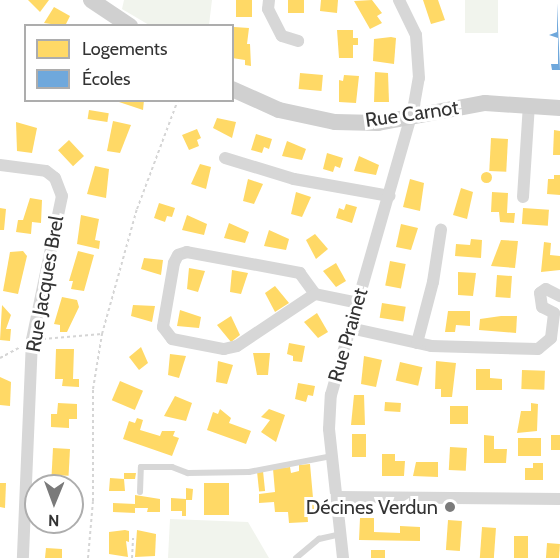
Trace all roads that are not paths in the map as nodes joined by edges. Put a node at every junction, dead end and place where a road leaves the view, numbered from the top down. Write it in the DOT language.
graph roads {
  1 [pos="92,0"];
  2 [pos="269,0"];
  3 [pos="399,0"];
  4 [pos="127,24"];
  5 [pos="298,41"];
  6 [pos="234,90"];
  7 [pos="529,104"];
  8 [pos="560,108"];
  9 [pos="412,118"];
  10 [pos="225,158"];
  11 [pos="0,165"];
  12 [pos="389,196"];
  13 [pos="523,196"];
  14 [pos="441,230"];
  15 [pos="315,294"];
  16 [pos="560,296"];
  17 [pos="358,303"];
  18 [pos="557,311"];
  19 [pos="350,328"];
  20 [pos="417,343"];
  21 [pos="332,456"];
  22 [pos="140,492"];
  23 [pos="337,497"];
  24 [pos="560,499"];
  25 [pos="340,534"];
  26 [pos="23,558"];
  27 [pos="296,558"];
  28 [pos="343,558"];
  1 -- 4 [label="street"];
  2 -- 5 [label="street"];
  3 -- 9 [label="street, Rue Prainet"];
  6 -- 9 [label="street, Rue Carnot"];
  7 -- 8 [label="street, Rue Carnot"];
  7 -- 9 [label="street, Rue Carnot"];
  7 -- 13 [label="street"];
  9 -- 12 [label="street, Rue Prainet"];
  10 -- 12 [label="street"];
  11 -- 26 [label="street, Rue Jacques Brel"];
  12 -- 17 [label="street, Rue Prainet"];
  14 -- 20 [label="street"];
  15 -- 15 [label="street"];
  15 -- 17 [label="street"];
  16 -- 18 [label="street"];
  17 -- 19 [label="street, Rue Prainet"];
  18 -- 20 [label="street"];
  19 -- 20 [label="street"];
  19 -- 21 [label="street, Rue Prainet"];
  21 -- 22 [label="lane"];
  21 -- 23 [label="street, Rue Prainet"];
  23 -- 24 [label="street"];
  23 -- 25 [label="street, Rue Prainet"];
  25 -- 27 [label="lane"];
  25 -- 28 [label="street, Rue Prainet"];
}
